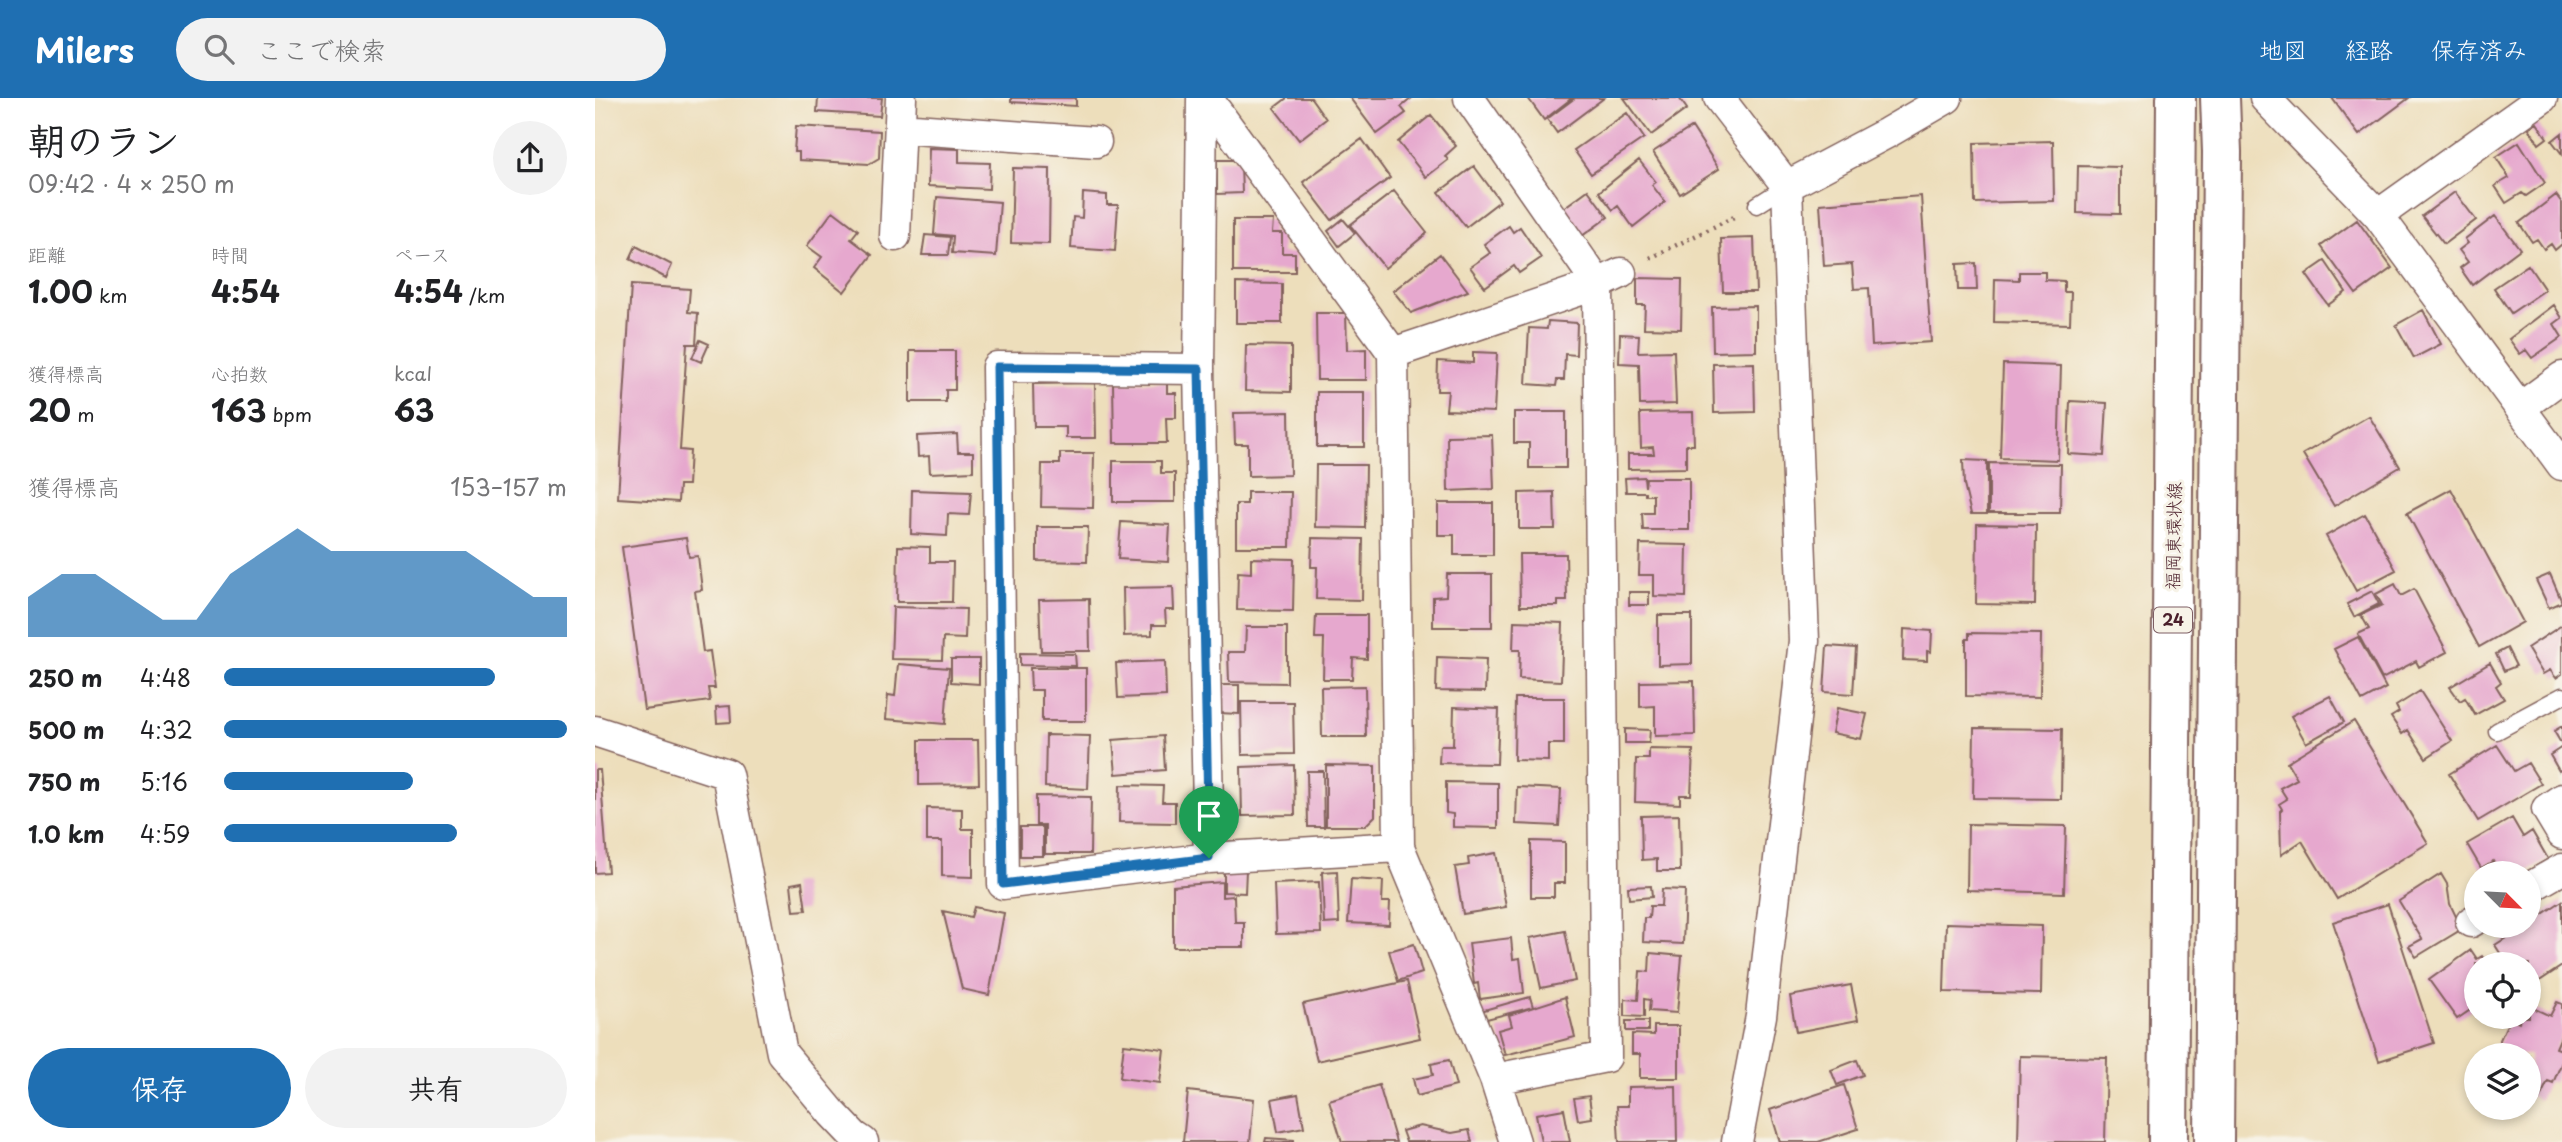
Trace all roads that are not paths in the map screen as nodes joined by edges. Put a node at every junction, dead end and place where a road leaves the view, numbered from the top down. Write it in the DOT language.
graph roads {
  1 [pos="901,98"];
  2 [pos="1205,98"];
  3 [pos="1469,98"];
  4 [pos="1719,98"];
  5 [pos="1947,98"];
  6 [pos="2176,98"];
  7 [pos="2220,98"];
  8 [pos="2265,98"];
  9 [pos="2542,98"];
  10 [pos="900,128"];
  11 [pos="1096,142"];
  12 [pos="1787,186"];
  13 [pos="1757,205"];
  14 [pos="2378,215"];
  15 [pos="895,236"];
  16 [pos="1609,278"];
  17 [pos="1394,353"];
  18 [pos="1199,369"];
  19 [pos="2562,377"];
  20 [pos="2521,407"];
  21 [pos="2562,464"];
  22 [pos="2562,696"];
  23 [pos="595,731"];
  24 [pos="2497,731"];
  25 [pos="2562,799"];
  26 [pos="2562,834"];
  27 [pos="1399,847"];
  28 [pos="1209,858"];
  29 [pos="2562,869"];
  30 [pos="2541,881"];
  31 [pos="1495,1079"];
  32 [pos="863,1142"];
  33 [pos="1515,1142"];
  34 [pos="1737,1142"];
  35 [pos="2168,1142"];
  36 [pos="2214,1142"];
  1 -- 10 [label="street"];
  2 -- 17 [label="street"];
  2 -- 18 [label="street"];
  3 -- 16 [label="street"];
  4 -- 12 [label="street"];
  5 -- 12 [label="street"];
  6 -- 35 [label="main road, 福岡東環状線 / 24"];
  7 -- 36 [label="main road, 24"];
  8 -- 14 [label="street"];
  9 -- 14 [label="street"];
  10 -- 11 [label="street"];
  10 -- 15 [label="street"];
  12 -- 13 [label="lane"];
  12 -- 34 [label="street"];
  14 -- 20 [label="street"];
  16 -- 17 [label="street"];
  16 -- 31 [label="street"];
  17 -- 27 [label="street"];
  18 -- 28 [label="street"];
  18 -- 28 [label="street"];
  19 -- 20 [label="street"];
  20 -- 21 [label="street"];
  22 -- 24 [label="lane"];
  23 -- 32 [label="street"];
  25 -- 26 [label="street"];
  27 -- 28 [label="street"];
  27 -- 31 [label="street"];
  29 -- 30 [label="street"];
  31 -- 33 [label="street"];
}
